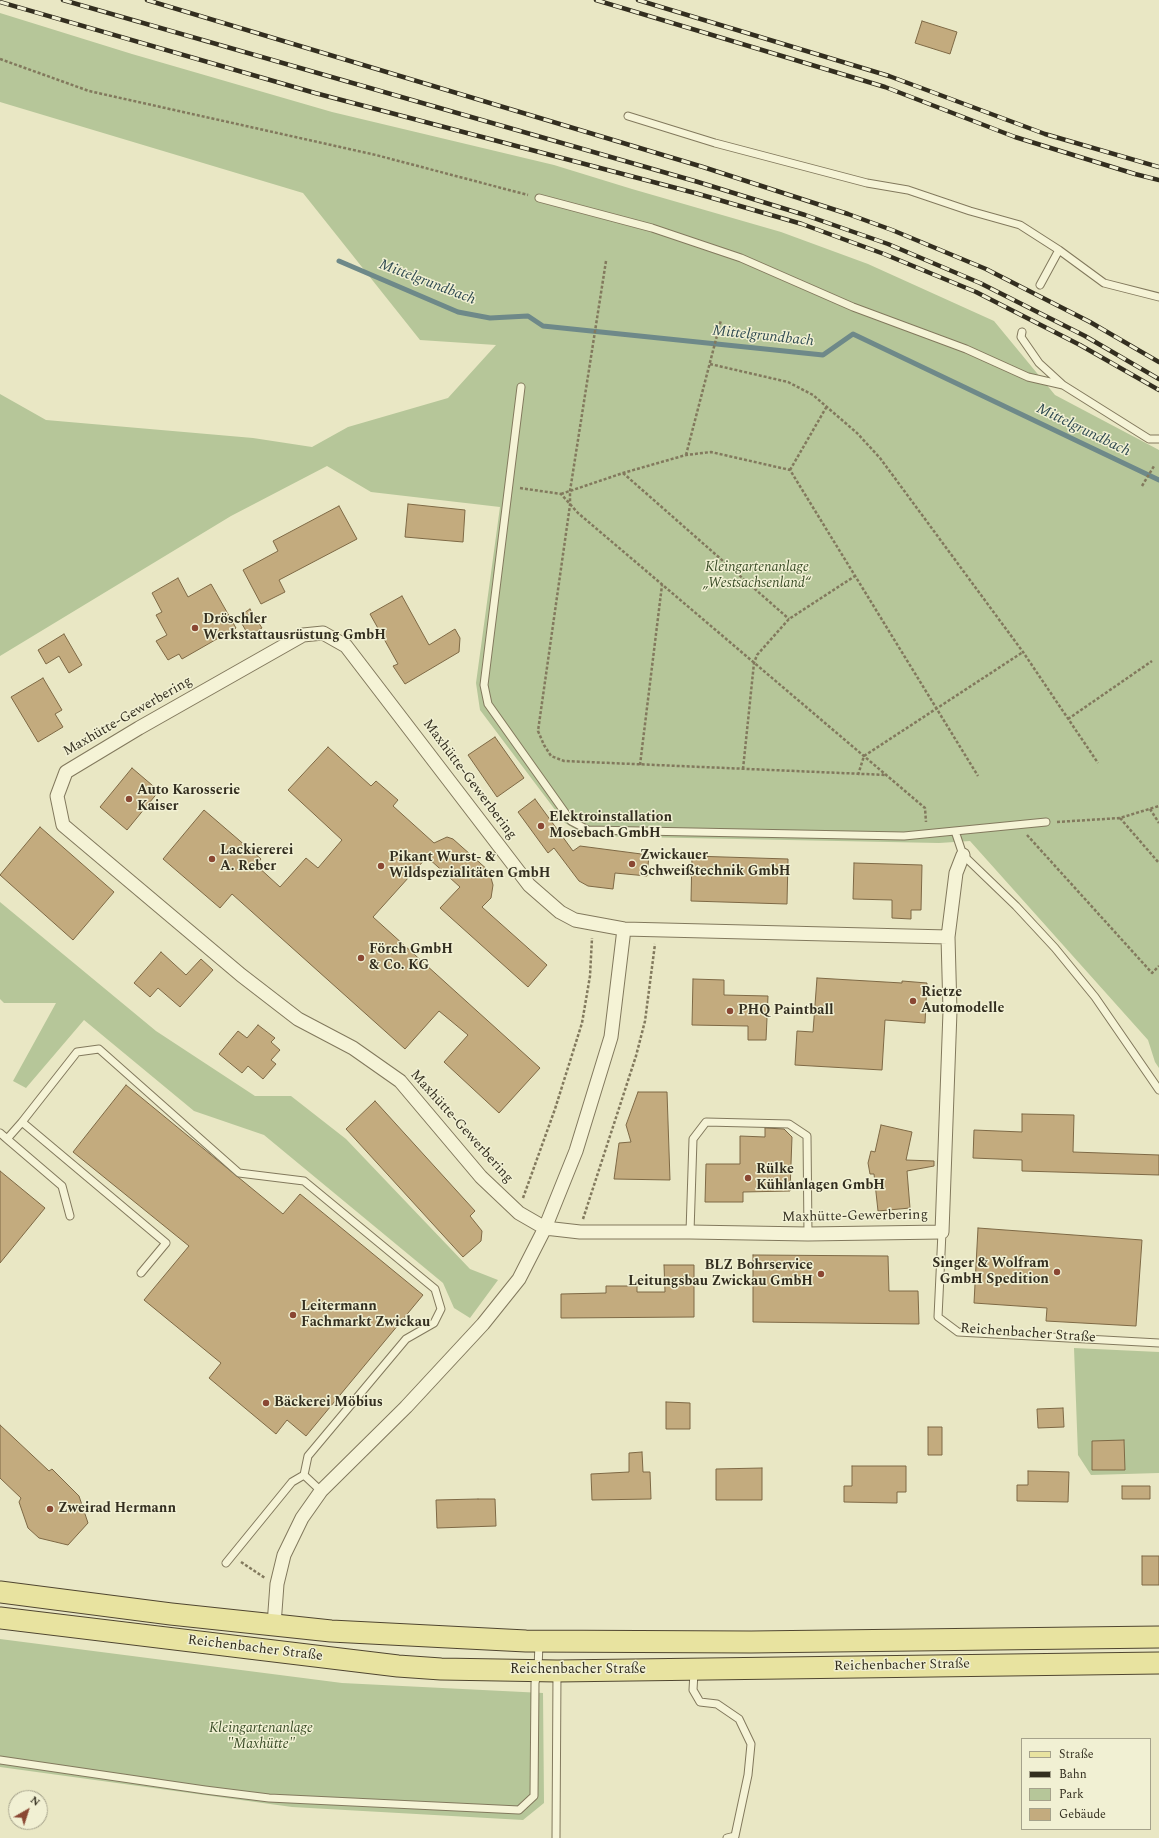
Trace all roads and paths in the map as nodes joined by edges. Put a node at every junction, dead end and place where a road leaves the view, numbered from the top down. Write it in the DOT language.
graph roads {
  1 [pos="0,59"];
  2 [pos="628,116"];
  3 [pos="539,198"];
  4 [pos="1059,250"];
  5 [pos="606,261"];
  6 [pos="1040,285"];
  7 [pos="1159,297"];
  8 [pos="721,320"];
  9 [pos="1022,332"];
  10 [pos="710,364"];
  11 [pos="1063,385"];
  12 [pos="521,387"];
  13 [pos="827,406"];
  14 [pos="1159,439"];
  15 [pos="686,455"];
  16 [pos="1154,466"];
  17 [pos="790,470"];
  18 [pos="623,473"];
  19 [pos="509,486"];
  20 [pos="1142,486"];
  21 [pos="570,491"];
  22 [pos="561,494"];
  23 [pos="570,505"];
  24 [pos="855,576"];
  25 [pos="662,584"];
  26 [pos="789,619"];
  27 [pos="1023,652"];
  28 [pos="1152,661"];
  29 [pos="754,663"];
  30 [pos="936,709"];
  31 [pos="1068,719"];
  32 [pos="864,756"];
  33 [pos="1098,763"];
  34 [pos="640,765"];
  35 [pos="743,769"];
  36 [pos="858,775"];
  37 [pos="887,775"];
  38 [pos="978,776"];
  39 [pos="1159,806"];
  40 [pos="1150,809"];
  41 [pos="1120,818"];
  42 [pos="1046,822"];
  43 [pos="1159,823"];
  44 [pos="1020,824"];
  45 [pos="955,831"];
  46 [pos="932,833"];
  47 [pos="963,855"];
  48 [pos="1159,863"];
  49 [pos="592,923"];
  50 [pos="624,929"];
  51 [pos="659,930"];
  52 [pos="948,937"];
  53 [pos="1159,966"];
  54 [pos="1159,1090"];
  55 [pos="22,1122"];
  56 [pos="0,1134"];
  57 [pos="7,1139"];
  58 [pos="519,1213"];
  59 [pos="70,1216"];
  60 [pos="545,1228"];
  61 [pos="580,1232"];
  62 [pos="690,1232"];
  63 [pos="942,1232"];
  64 [pos="808,1234"];
  65 [pos="141,1274"];
  66 [pos="1159,1343"];
  67 [pos="304,1475"];
  68 [pos="321,1491"];
  69 [pos="232,1556"];
  70 [pos="226,1563"];
  71 [pos="277,1584"];
  72 [pos="0,1592"];
  73 [pos="0,1618"];
  74 [pos="274,1625"];
  75 [pos="1159,1637"];
  76 [pos="540,1641"];
  77 [pos="272,1651"];
  78 [pos="1159,1663"];
  79 [pos="694,1669"];
  80 [pos="547,1670"];
  81 [pos="0,1760"];
  82 [pos="556,1838"];
  83 [pos="728,1838"];
  1 -- 3 [label="path"];
  2 -- 4 [label="lane"];
  3 -- 11 [label="lane"];
  4 -- 6 [label="lane"];
  4 -- 7 [label="lane"];
  5 -- 21 [label="path"];
  8 -- 10 [label="path"];
  9 -- 11 [label="lane"];
  10 -- 13 [label="path"];
  10 -- 15 [label="path"];
  11 -- 14 [label="lane"];
  12 -- 19 [label="lane"];
  13 -- 17 [label="path"];
  13 -- 27 [label="path"];
  15 -- 17 [label="path"];
  15 -- 18 [label="path"];
  16 -- 20 [label="path"];
  17 -- 24 [label="path"];
  18 -- 21 [label="path"];
  18 -- 26 [label="path"];
  19 -- 22 [label="path"];
  19 -- 46 [label="lane"];
  21 -- 22 [label="path"];
  21 -- 23 [label="path"];
  22 -- 23 [label="path"];
  23 -- 25 [label="path"];
  23 -- 34 [label="path"];
  24 -- 26 [label="path"];
  24 -- 30 [label="path"];
  25 -- 29 [label="path"];
  25 -- 34 [label="path"];
  26 -- 29 [label="path"];
  27 -- 30 [label="path"];
  27 -- 31 [label="path"];
  28 -- 31 [label="path"];
  29 -- 32 [label="path"];
  29 -- 35 [label="path"];
  30 -- 32 [label="path"];
  30 -- 38 [label="path"];
  31 -- 33 [label="path"];
  32 -- 36 [label="path"];
  32 -- 37 [label="path"];
  34 -- 35 [label="path"];
  35 -- 36 [label="path"];
  36 -- 37 [label="path"];
  37 -- 46 [label="path"];
  39 -- 40 [label="path"];
  40 -- 41 [label="path"];
  40 -- 43 [label="path"];
  41 -- 42 [label="path"];
  41 -- 48 [label="path"];
  42 -- 44 [label="lane"];
  44 -- 45 [label="lane"];
  44 -- 53 [label="path"];
  45 -- 46 [label="lane"];
  45 -- 47 [label="lane"];
  47 -- 52 [label="street, Maxhütte-Gewerbering"];
  47 -- 54 [label="lane"];
  49 -- 50 [label="street, Maxhütte-Gewerbering"];
  49 -- 58 [label="path"];
  49 -- 58 [label="street, Maxhütte-Gewerbering"];
  50 -- 51 [label="street, Maxhütte-Gewerbering"];
  50 -- 60 [label="street"];
  51 -- 52 [label="street, Maxhütte-Gewerbering"];
  51 -- 61 [label="path"];
  52 -- 63 [label="street, Maxhütte-Gewerbering"];
  55 -- 57 [label="lane"];
  55 -- 65 [label="lane"];
  55 -- 67 [label="lane"];
  56 -- 57 [label="lane"];
  57 -- 59 [label="lane"];
  58 -- 60 [label="street, Maxhütte-Gewerbering"];
  60 -- 61 [label="street, Maxhütte-Gewerbering"];
  60 -- 68 [label="street"];
  61 -- 62 [label="street, Maxhütte-Gewerbering"];
  62 -- 64 [label="street, Maxhütte-Gewerbering"];
  62 -- 64 [label="lane"];
  63 -- 64 [label="street, Maxhütte-Gewerbering"];
  63 -- 66 [label="lane, Reichenbacher Straße"];
  67 -- 68 [label="lane"];
  67 -- 69 [label="lane"];
  68 -- 71 [label="street"];
  69 -- 70 [label="lane"];
  69 -- 71 [label="path"];
  71 -- 74 [label="street"];
  72 -- 74 [label="main road, Reichenbacher Straße"];
  73 -- 77 [label="main road, Reichenbacher Straße"];
  74 -- 76 [label="main road, Reichenbacher Straße"];
  74 -- 77 [label="main road"];
  75 -- 76 [label="main road, Reichenbacher Straße"];
  76 -- 80 [label="lane"];
  77 -- 80 [label="main road, Reichenbacher Straße"];
  78 -- 79 [label="main road, Reichenbacher Straße"];
  79 -- 80 [label="main road, Reichenbacher Straße"];
  79 -- 83 [label="lane"];
  80 -- 81 [label="lane"];
  80 -- 82 [label="lane"];
}
